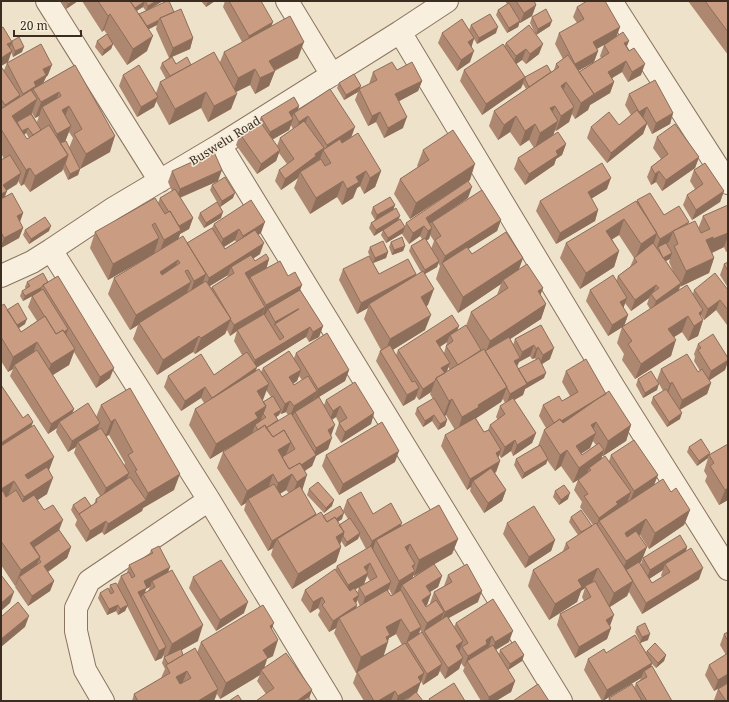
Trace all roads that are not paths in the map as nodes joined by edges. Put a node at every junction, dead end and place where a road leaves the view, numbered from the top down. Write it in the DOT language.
graph roads {
  1 [pos="47,1"];
  2 [pos="287,1"];
  3 [pos="447,1"];
  4 [pos="611,1"];
  5 [pos="400,32"];
  6 [pos="332,75"];
  7 [pos="220,145"];
  8 [pos="160,181"];
  9 [pos="728,183"];
  10 [pos="51,250"];
  11 [pos="1,276"];
  12 [pos="209,500"];
  13 [pos="728,569"];
  14 [pos="103,701"];
  15 [pos="332,701"];
  16 [pos="561,701"];
  1 -- 8 [label="street"];
  2 -- 6 [label="street"];
  3 -- 5 [label="street, Buswelu Road"];
  4 -- 9 [label="street"];
  5 -- 6 [label="street, Buswelu Road"];
  5 -- 13 [label="street"];
  6 -- 7 [label="street, Buswelu Road"];
  7 -- 8 [label="street, Buswelu Road"];
  7 -- 16 [label="street"];
  8 -- 10 [label="street, Buswelu Road"];
  10 -- 11 [label="street, Buswelu Road"];
  10 -- 12 [label="street"];
  12 -- 14 [label="street"];
  12 -- 15 [label="street"];
}
